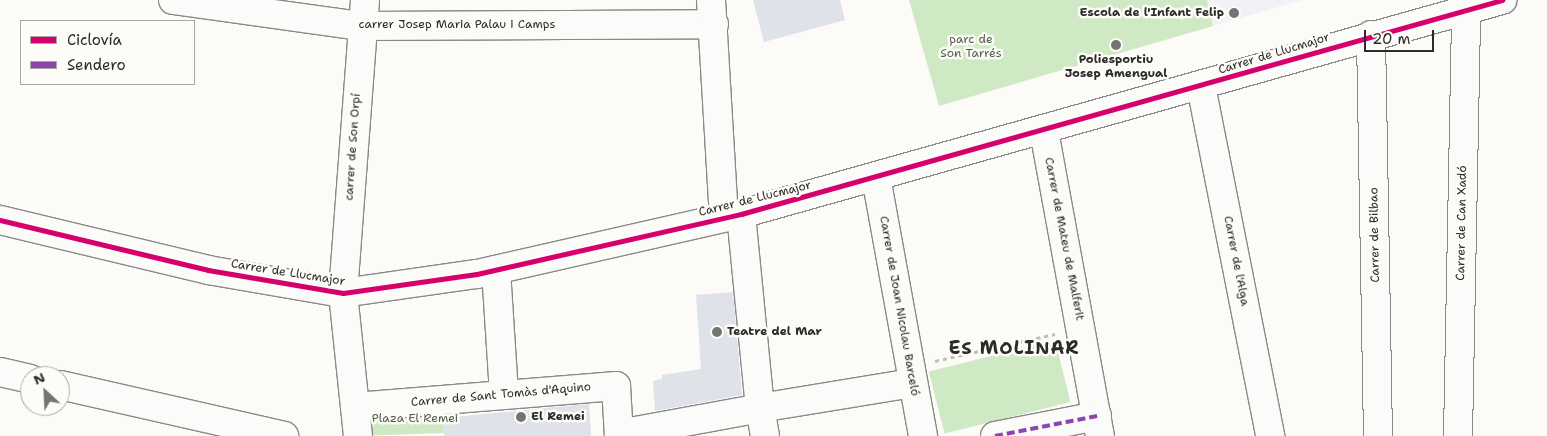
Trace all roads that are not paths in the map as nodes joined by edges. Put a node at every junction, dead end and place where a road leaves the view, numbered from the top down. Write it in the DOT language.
graph roads {
  1 [pos="173,0"];
  2 [pos="1502,0"];
  3 [pos="1466,10"];
  4 [pos="712,12"];
  5 [pos="363,13"];
  6 [pos="1371,35"];
  7 [pos="1202,86"];
  8 [pos="1044,131"];
  9 [pos="876,177"];
  10 [pos="732,216"];
  11 [pos="0,220"];
  12 [pos="496,270"];
  13 [pos="342,294"];
  14 [pos="0,372"];
  15 [pos="911,375"];
  16 [pos="20,377"];
  17 [pos="70,388"];
  18 [pos="504,395"];
  19 [pos="355,407"];
  20 [pos="760,408"];
  21 [pos="1098,426"];
  22 [pos="619,435"];
  23 [pos="284,436"];
  24 [pos="358,436"];
  25 [pos="764,436"];
  26 [pos="923,436"];
  27 [pos="996,436"];
  28 [pos="1270,436"];
  29 [pos="1378,436"];
  30 [pos="1458,436"];
  1 -- 5 [label="street, carrer Josep Maria Palau i Camps"];
  2 -- 3 [label="street, Carrer de Llucmajor"];
  3 -- 6 [label="street, Carrer de Llucmajor"];
  3 -- 30 [label="street, Carrer de Can Xadó"];
  4 -- 5 [label="street, carrer Josep Maria Palau i Camps"];
  4 -- 10 [label="street"];
  5 -- 13 [label="street, carrer de Son Orpí"];
  6 -- 7 [label="street, Carrer de Llucmajor"];
  6 -- 29 [label="street, Carrer de Bilbao"];
  7 -- 8 [label="street, Carrer de Llucmajor"];
  7 -- 28 [label="street, Carrer de l'Alga"];
  8 -- 9 [label="street, Carrer de Llucmajor"];
  8 -- 21 [label="street, Carrer de Mateu de Malferit"];
  9 -- 10 [label="street, Carrer de Llucmajor"];
  9 -- 15 [label="street, Carrer de Joan Nicolau Barceló"];
  10 -- 12 [label="street, Carrer de Llucmajor"];
  10 -- 20 [label="street"];
  11 -- 13 [label="street, Carrer de Llucmajor"];
  12 -- 13 [label="street, Carrer de Llucmajor"];
  12 -- 18 [label="street"];
  13 -- 19 [label="street, carrer de Son Orpí"];
  14 -- 16 [label="street"];
  15 -- 20 [label="street"];
  15 -- 26 [label="street, Carrer de Joan Nicolau Barceló"];
  17 -- 23 [label="street"];
  18 -- 19 [label="street, Carrer de Sant Tomàs d'Aquino"];
  18 -- 22 [label="street, Carrer de Sant Tomàs d'Aquino"];
  19 -- 24 [label="street, carrer de Son Orpí"];
  20 -- 22 [label="street"];
  20 -- 25 [label="street"];
  21 -- 27 [label="street"];
}
